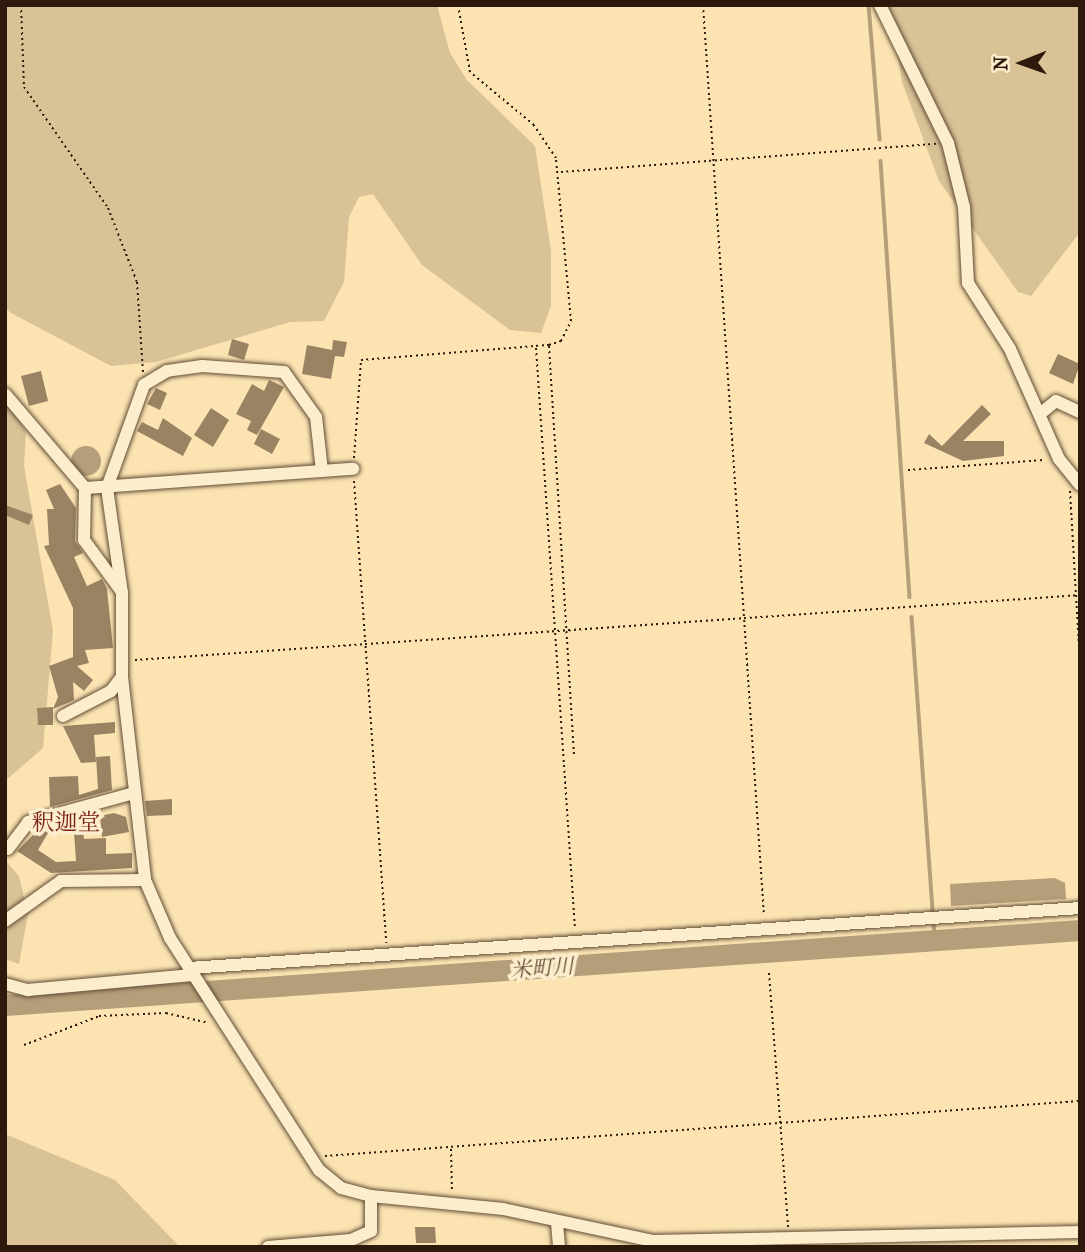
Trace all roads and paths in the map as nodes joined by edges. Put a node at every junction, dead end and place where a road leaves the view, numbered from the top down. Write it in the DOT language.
graph roads {
  1 [pos="21,5"];
  2 [pos="458,5"];
  3 [pos="704,5"];
  4 [pos="880,5"];
  5 [pos="948,143"];
  6 [pos="715,161"];
  7 [pos="560,172"];
  8 [pos="549,345"];
  9 [pos="536,347"];
  10 [pos="144,384"];
  11 [pos="5,394"];
  12 [pos="1080,412"];
  13 [pos="1041,413"];
  14 [pos="1059,459"];
  15 [pos="353,469"];
  16 [pos="908,470"];
  17 [pos="322,471"];
  18 [pos="1069,472"];
  19 [pos="1080,485"];
  20 [pos="85,488"];
  21 [pos="107,488"];
  22 [pos="122,593"];
  23 [pos="1075,595"];
  24 [pos="1080,595"];
  25 [pos="743,617"];
  26 [pos="566,629"];
  27 [pos="555,630"];
  28 [pos="364,644"];
  29 [pos="124,660"];
  30 [pos="1080,666"];
  31 [pos="122,677"];
  32 [pos="63,716"];
  33 [pos="574,757"];
  34 [pos="134,793"];
  35 [pos="8,849"];
  36 [pos="145,880"];
  37 [pos="1080,908"];
  38 [pos="5,920"];
  39 [pos="765,929"];
  40 [pos="576,944"];
  41 [pos="387,958"];
  42 [pos="193,974"];
  43 [pos="769,974"];
  44 [pos="5,984"];
  45 [pos="227,1027"];
  46 [pos="24,1045"];
  47 [pos="1080,1101"];
  48 [pos="780,1120"];
  49 [pos="451,1148"];
  50 [pos="310,1157"];
  51 [pos="371,1196"];
  52 [pos="453,1203"];
  53 [pos="557,1223"];
  54 [pos="1080,1232"];
  55 [pos="788,1238"];
  56 [pos="268,1247"];
  57 [pos="559,1247"];
  1 -- 10 [label="path"];
  2 -- 7 [label="path"];
  3 -- 6 [label="path"];
  4 -- 5 [label="street"];
  5 -- 6 [label="path"];
  5 -- 13 [label="street"];
  6 -- 7 [label="path"];
  6 -- 25 [label="path"];
  7 -- 8 [label="path"];
  8 -- 9 [label="path"];
  8 -- 26 [label="path"];
  9 -- 15 [label="path"];
  9 -- 27 [label="path"];
  10 -- 17 [label="street"];
  10 -- 21 [label="street"];
  11 -- 20 [label="street"];
  12 -- 13 [label="street"];
  13 -- 14 [label="street"];
  14 -- 16 [label="path"];
  14 -- 18 [label="street"];
  15 -- 17 [label="street"];
  15 -- 28 [label="path"];
  17 -- 21 [label="street"];
  18 -- 19 [label="street"];
  18 -- 23 [label="path"];
  20 -- 21 [label="street"];
  20 -- 22 [label="street"];
  21 -- 22 [label="street"];
  22 -- 29 [label="street"];
  23 -- 24 [label="path"];
  23 -- 25 [label="path"];
  23 -- 30 [label="path"];
  25 -- 26 [label="path"];
  25 -- 39 [label="path"];
  26 -- 27 [label="path"];
  26 -- 33 [label="path"];
  27 -- 28 [label="path"];
  27 -- 40 [label="path"];
  28 -- 29 [label="path"];
  28 -- 41 [label="path"];
  29 -- 31 [label="street"];
  31 -- 32 [label="street"];
  31 -- 34 [label="street"];
  34 -- 35 [label="street"];
  34 -- 36 [label="street"];
  36 -- 38 [label="street"];
  36 -- 42 [label="street"];
  37 -- 39 [label="street"];
  39 -- 40 [label="street"];
  40 -- 41 [label="street"];
  41 -- 42 [label="street"];
  42 -- 44 [label="street"];
  42 -- 45 [label="street"];
  43 -- 48 [label="path"];
  45 -- 46 [label="path"];
  45 -- 50 [label="street"];
  47 -- 48 [label="path"];
  48 -- 49 [label="path"];
  48 -- 55 [label="path"];
  49 -- 50 [label="path"];
  49 -- 52 [label="path"];
  50 -- 51 [label="street"];
  51 -- 52 [label="street"];
  51 -- 56 [label="street"];
  52 -- 53 [label="street"];
  53 -- 55 [label="street"];
  53 -- 57 [label="street"];
  54 -- 55 [label="street"];
}
